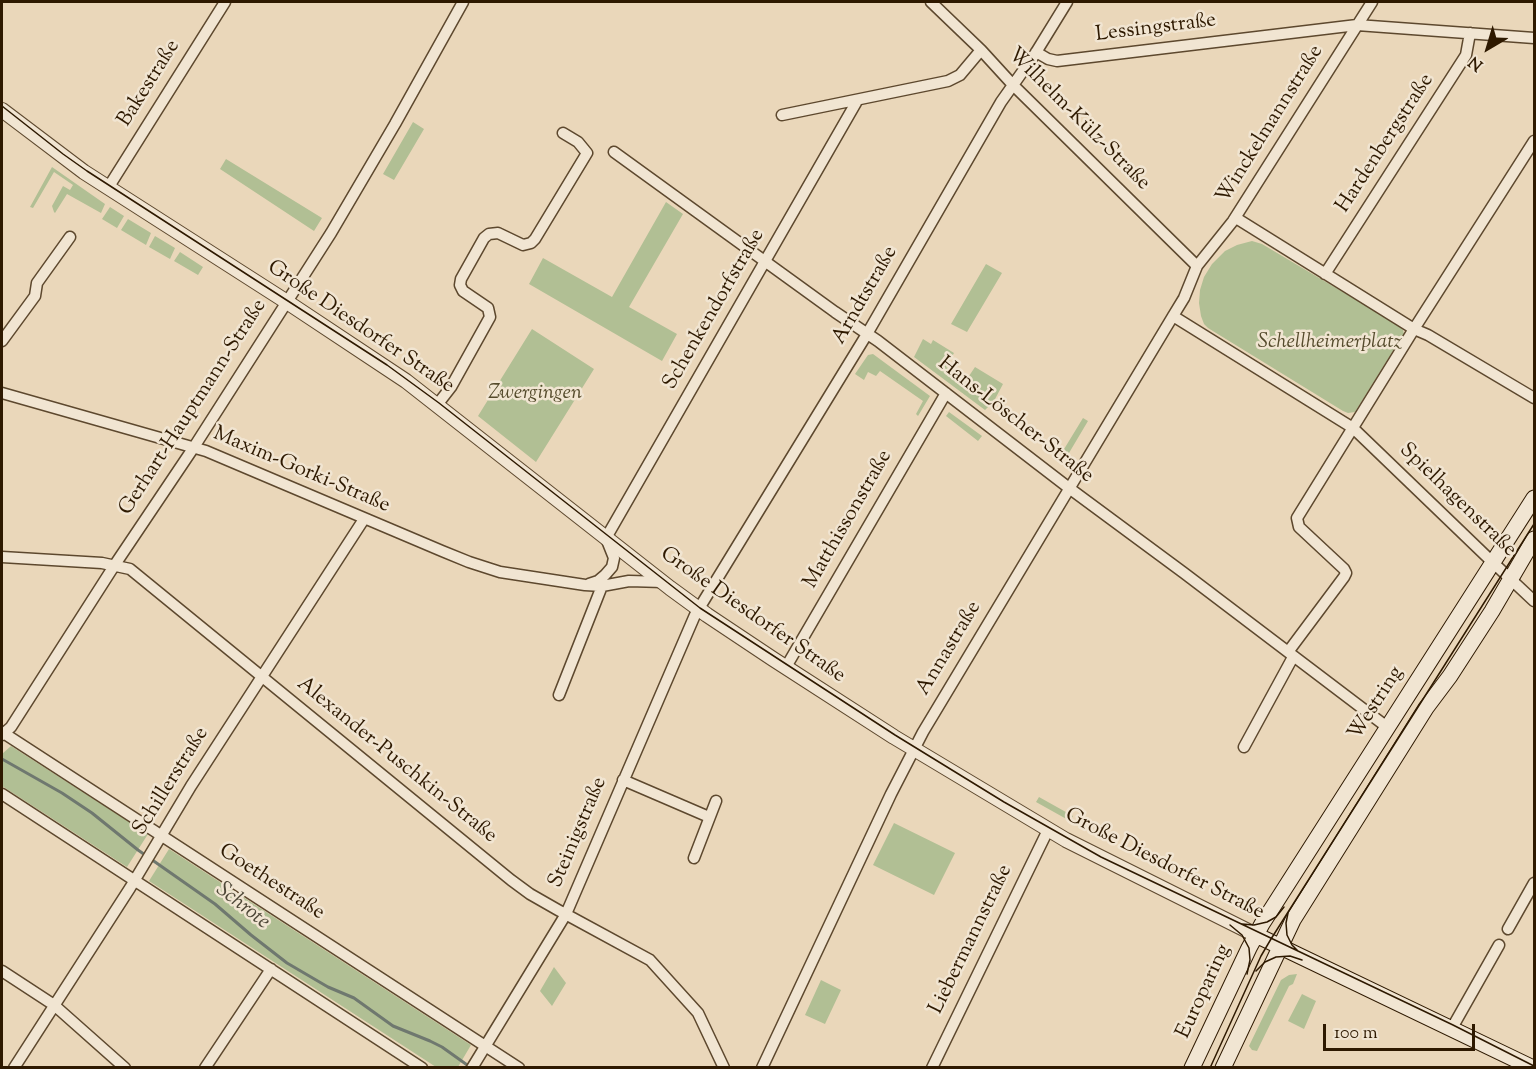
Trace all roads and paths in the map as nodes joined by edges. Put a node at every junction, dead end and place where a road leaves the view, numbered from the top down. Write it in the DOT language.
graph roads {
  1 [pos="225,2"];
  2 [pos="463,2"];
  3 [pos="931,2"];
  4 [pos="1067,2"];
  5 [pos="1372,2"];
  6 [pos="1357,25"];
  7 [pos="1470,33"];
  8 [pos="1534,38"];
  9 [pos="981,51"];
  10 [pos="1036,52"];
  11 [pos="1013,85"];
  12 [pos="857,100"];
  13 [pos="2,110"];
  14 [pos="782,115"];
  15 [pos="562,133"];
  16 [pos="1534,141"];
  17 [pos="614,152"];
  18 [pos="108,188"];
  19 [pos="1236,218"];
  20 [pos="70,237"];
  21 [pos="765,262"];
  22 [pos="1197,266"];
  23 [pos="1325,274"];
  24 [pos="287,302"];
  25 [pos="1173,316"];
  26 [pos="1414,328"];
  27 [pos="867,334"];
  28 [pos="2,341"];
  29 [pos="2,393"];
  30 [pos="946,393"];
  31 [pos="1534,398"];
  32 [pos="437,405"];
  33 [pos="1353,428"];
  34 [pos="194,447"];
  35 [pos="1069,488"];
  36 [pos="1534,498"];
  37 [pos="364,519"];
  38 [pos="606,538"];
  39 [pos="1534,538"];
  40 [pos="2,557"];
  41 [pos="1492,562"];
  42 [pos="114,566"];
  43 [pos="1511,580"];
  44 [pos="663,582"];
  45 [pos="585,585"];
  46 [pos="602,586"];
  47 [pos="1534,601"];
  48 [pos="698,609"];
  49 [pos="1290,654"];
  50 [pos="786,667"];
  51 [pos="262,677"];
  52 [pos="559,695"];
  53 [pos="1387,727"];
  54 [pos="2,733"];
  55 [pos="1244,747"];
  56 [pos="913,749"];
  57 [pos="622,780"];
  58 [pos="2,794"];
  59 [pos="716,801"];
  60 [pos="709,817"];
  61 [pos="1048,830"];
  62 [pos="161,835"];
  63 [pos="694,858"];
  64 [pos="134,880"];
  65 [pos="1534,883"];
  66 [pos="566,915"];
  67 [pos="1508,929"];
  68 [pos="1256,934"];
  69 [pos="1498,945"];
  70 [pos="1280,946"];
  71 [pos="272,969"];
  72 [pos="2,971"];
  73 [pos="54,1005"];
  74 [pos="1452,1028"];
  75 [pos="486,1046"];
  76 [pos="474,1064"];
  77 [pos="15,1068"];
  78 [pos="125,1068"];
  79 [pos="205,1068"];
  80 [pos="422,1068"];
  81 [pos="519,1068"];
  82 [pos="724,1068"];
  83 [pos="762,1068"];
  84 [pos="932,1068"];
  85 [pos="1192,1068"];
  86 [pos="1223,1068"];
  87 [pos="1533,1068"];
  1 -- 18 [label="street, Bakestraße"];
  2 -- 24 [label="street, Gerhart-Hauptmann-Straße"];
  3 -- 9 [label="street, Wilhelm-Külz-Straße"];
  4 -- 10 [label="street, Arndtstraße"];
  5 -- 6 [label="street, Winckelmannstraße"];
  6 -- 7 [label="street, Lessingstraße"];
  6 -- 10 [label="street, Lessingstraße"];
  6 -- 19 [label="street, Winckelmannstraße"];
  7 -- 8 [label="street, Lessingstraße"];
  7 -- 23 [label="street, Hardenbergstraße"];
  9 -- 11 [label="street, Wilhelm-Külz-Straße"];
  9 -- 12 [label="street"];
  10 -- 11 [label="street, Arndtstraße"];
  11 -- 22 [label="street, Wilhelm-Külz-Straße"];
  11 -- 27 [label="street, Arndtstraße"];
  12 -- 14 [label="street"];
  12 -- 21 [label="street, Schenkendorfstraße"];
  13 -- 18 [label="street, Große Diesdorfer Straße"];
  15 -- 32 [label="street"];
  16 -- 26 [label="street"];
  17 -- 21 [label="street, Hans-Löscher-Straße"];
  18 -- 24 [label="street, Große Diesdorfer Straße"];
  19 -- 22 [label="street, Winckelmannstraße"];
  19 -- 23 [label="street"];
  20 -- 28 [label="street"];
  21 -- 27 [label="street, Hans-Löscher-Straße"];
  21 -- 38 [label="street, Schenkendorfstraße"];
  22 -- 25 [label="street, Annastraße"];
  23 -- 26 [label="street"];
  24 -- 32 [label="street, Große Diesdorfer Straße"];
  24 -- 34 [label="street, Gerhart-Hauptmann-Straße"];
  25 -- 33 [label="street"];
  25 -- 35 [label="street, Annastraße"];
  26 -- 31 [label="street"];
  26 -- 33 [label="street"];
  27 -- 30 [label="street, Hans-Löscher-Straße"];
  27 -- 48 [label="street, Arndtstraße"];
  29 -- 34 [label="street, Maxim-Gorki-Straße"];
  30 -- 35 [label="street, Hans-Löscher-Straße"];
  30 -- 50 [label="street, Matthissonstraße"];
  32 -- 38 [label="street, Große Diesdorfer Straße"];
  33 -- 41 [label="street, Spielhagenstraße"];
  33 -- 49 [label="street"];
  34 -- 37 [label="street, Maxim-Gorki-Straße"];
  34 -- 42 [label="street, Gerhart-Hauptmann-Straße"];
  35 -- 49 [label="street, Hans-Löscher-Straße"];
  35 -- 56 [label="street, Annastraße"];
  36 -- 41 [label="main road, Westring"];
  37 -- 45 [label="street, Maxim-Gorki-Straße"];
  37 -- 51 [label="street, Schillerstraße"];
  38 -- 44 [label="street, Große Diesdorfer Straße"];
  38 -- 45 [label="street"];
  39 -- 43 [label="main road, Westring"];
  40 -- 42 [label="street, Alexander-Puschkin-Straße"];
  41 -- 43 [label="street, Spielhagenstraße"];
  41 -- 53 [label="main road, Westring"];
  42 -- 51 [label="street, Alexander-Puschkin-Straße"];
  42 -- 54 [label="street, Gerhart-Hauptmann-Straße"];
  43 -- 47 [label="street, Spielhagenstraße"];
  43 -- 70 [label="main road, Westring"];
  44 -- 46 [label="street, Maxim-Gorki-Straße"];
  44 -- 48 [label="street, Große Diesdorfer Straße"];
  45 -- 46 [label="street, Maxim-Gorki-Straße"];
  46 -- 52 [label="street"];
  48 -- 50 [label="street, Große Diesdorfer Straße"];
  48 -- 57 [label="street, Steinigstraße"];
  49 -- 53 [label="street, Hans-Löscher-Straße"];
  49 -- 55 [label="street"];
  50 -- 56 [label="street, Große Diesdorfer Straße"];
  51 -- 62 [label="street, Schillerstraße"];
  51 -- 66 [label="street, Alexander-Puschkin-Straße"];
  53 -- 68 [label="main road, Westring"];
  54 -- 62 [label="street, Goethestraße"];
  56 -- 61 [label="street, Große Diesdorfer Straße"];
  56 -- 83 [label="street, Annastraße"];
  57 -- 60 [label="street"];
  57 -- 66 [label="street, Steinigstraße"];
  58 -- 64 [label="street"];
  59 -- 60 [label="street"];
  60 -- 63 [label="street"];
  61 -- 68 [label="street, Große Diesdorfer Straße"];
  61 -- 84 [label="street, Liebermannstraße"];
  62 -- 64 [label="street, Schillerstraße"];
  62 -- 75 [label="street, Goethestraße"];
  64 -- 71 [label="street"];
  64 -- 73 [label="street, Schillerstraße"];
  65 -- 67 [label="street"];
  66 -- 75 [label="street, Steinigstraße"];
  66 -- 82 [label="street, Alexander-Puschkin-Straße"];
  68 -- 70 [label="main road, Große Diesdorfer Straße"];
  68 -- 85 [label="main road, Europaring"];
  69 -- 74 [label="street"];
  70 -- 74 [label="main road, Große Diesdorfer Straße"];
  70 -- 86 [label="main road"];
  71 -- 79 [label="street"];
  71 -- 80 [label="street"];
  72 -- 73 [label="street"];
  73 -- 77 [label="street, Schillerstraße"];
  73 -- 78 [label="street"];
  74 -- 87 [label="main road, Große Diesdorfer Straße"];
  75 -- 76 [label="street, Steinigstraße"];
  75 -- 81 [label="street, Goethestraße"];
}
